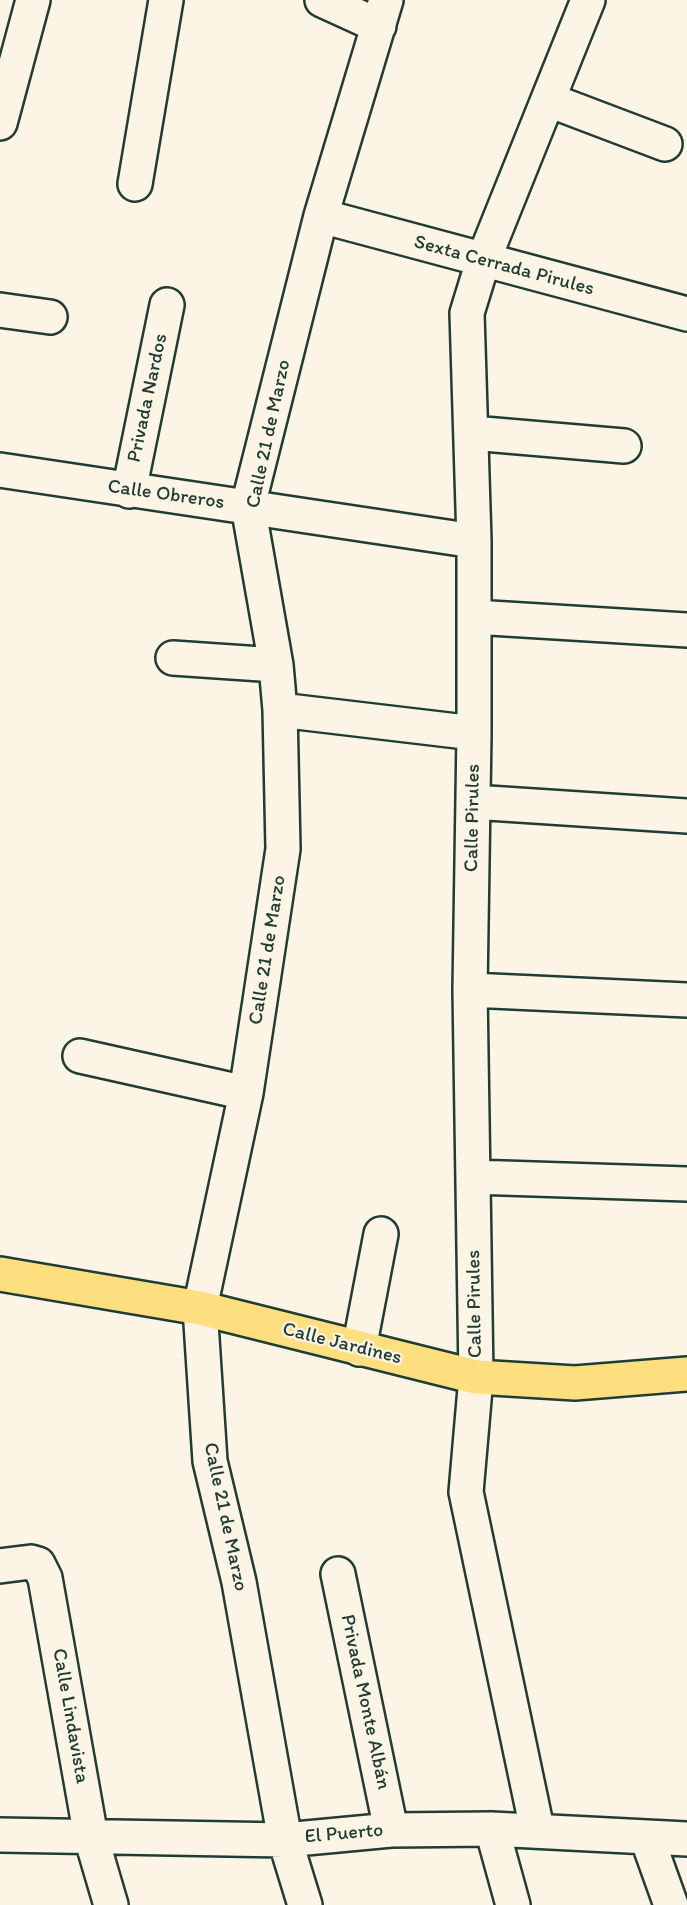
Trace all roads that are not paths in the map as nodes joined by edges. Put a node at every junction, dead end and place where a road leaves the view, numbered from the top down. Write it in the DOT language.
graph roads {
  1 [pos="33,0"];
  2 [pos="166,0"];
  3 [pos="322,0"];
  4 [pos="588,0"];
  5 [pos="383,13"];
  6 [pos="549,100"];
  7 [pos="0,123"];
  8 [pos="665,144"];
  9 [pos="135,184"];
  10 [pos="321,216"];
  11 [pos="483,261"];
  12 [pos="167,304"];
  13 [pos="0,310"];
  14 [pos="687,314"];
  15 [pos="50,317"];
  16 [pos="472,433"];
  17 [pos="624,446"];
  18 [pos="0,470"];
  19 [pos="129,491"];
  20 [pos="249,506"];
  21 [pos="474,541"];
  22 [pos="474,617"];
  23 [pos="687,630"];
  24 [pos="173,658"];
  25 [pos="276,665"];
  26 [pos="280,710"];
  27 [pos="474,733"];
  28 [pos="473,802"];
  29 [pos="687,816"];
  30 [pos="470,990"];
  31 [pos="687,1000"];
  32 [pos="80,1056"];
  33 [pos="246,1093"];
  34 [pos="473,1177"];
  35 [pos="687,1184"];
  36 [pos="381,1234"];
  37 [pos="0,1274"];
  38 [pos="200,1308"];
  39 [pos="359,1349"];
  40 [pos="687,1374"];
  41 [pos="476,1377"];
  42 [pos="0,1566"];
  43 [pos="338,1574"];
  44 [pos="492,1829"];
  45 [pos="537,1829"];
  46 [pos="391,1830"];
  47 [pos="0,1835"];
  48 [pos="91,1837"];
  49 [pos="648,1838"];
  50 [pos="687,1839"];
  51 [pos="285,1840"];
  52 [pos="111,1905"];
  53 [pos="305,1905"];
  54 [pos="513,1905"];
  55 [pos="672,1905"];
  1 -- 7 [label="street"];
  2 -- 9 [label="street"];
  3 -- 5 [label="street"];
  4 -- 6 [label="street, Calle Pirules"];
  5 -- 10 [label="street, Calle 21 de Marzo"];
  6 -- 8 [label="street"];
  6 -- 11 [label="street, Calle Pirules"];
  10 -- 11 [label="street, Sexta Cerrada Pirules"];
  10 -- 20 [label="street, Calle 21 de Marzo"];
  11 -- 14 [label="street, Sexta Cerrada Pirules"];
  11 -- 16 [label="street, Calle Pirules"];
  12 -- 19 [label="street, Privada Nardos"];
  13 -- 15 [label="street"];
  16 -- 17 [label="street"];
  16 -- 21 [label="street, Calle Pirules"];
  18 -- 19 [label="street, Calle Obreros"];
  19 -- 20 [label="street, Calle Obreros"];
  20 -- 21 [label="street, Calle Obreros"];
  20 -- 25 [label="street, Calle 21 de Marzo"];
  21 -- 22 [label="street, Calle Pirules"];
  22 -- 23 [label="street"];
  22 -- 27 [label="street, Calle Pirules"];
  24 -- 25 [label="street"];
  25 -- 26 [label="street, Calle 21 de Marzo"];
  26 -- 27 [label="street"];
  26 -- 33 [label="street, Calle 21 de Marzo"];
  27 -- 28 [label="street, Calle Pirules"];
  28 -- 29 [label="street"];
  28 -- 30 [label="street, Calle Pirules"];
  30 -- 31 [label="street"];
  30 -- 34 [label="street, Calle Pirules"];
  32 -- 33 [label="street"];
  33 -- 38 [label="street, Calle 21 de Marzo"];
  34 -- 35 [label="street"];
  34 -- 41 [label="street, Calle Pirules"];
  36 -- 39 [label="street"];
  37 -- 38 [label="main road, Calle Jardines"];
  38 -- 39 [label="main road, Calle Jardines"];
  38 -- 51 [label="street, Calle 21 de Marzo"];
  39 -- 41 [label="main road, Calle Jardines"];
  40 -- 41 [label="main road, Calle Jardines"];
  41 -- 45 [label="street, Calle Pirules"];
  42 -- 48 [label="street, Calle Lindavista"];
  43 -- 46 [label="street, Privada Monte Albán"];
  44 -- 45 [label="street, El Puerto"];
  44 -- 46 [label="street, El Puerto"];
  44 -- 54 [label="street"];
  45 -- 49 [label="street, El Puerto"];
  46 -- 51 [label="street, El Puerto"];
  47 -- 48 [label="street, El Puerto"];
  48 -- 51 [label="street, El Puerto"];
  48 -- 52 [label="street, Calle Lindavista"];
  49 -- 50 [label="street, El Puerto"];
  49 -- 55 [label="street"];
  51 -- 53 [label="street, Calle 21 de Marzo"];
}
